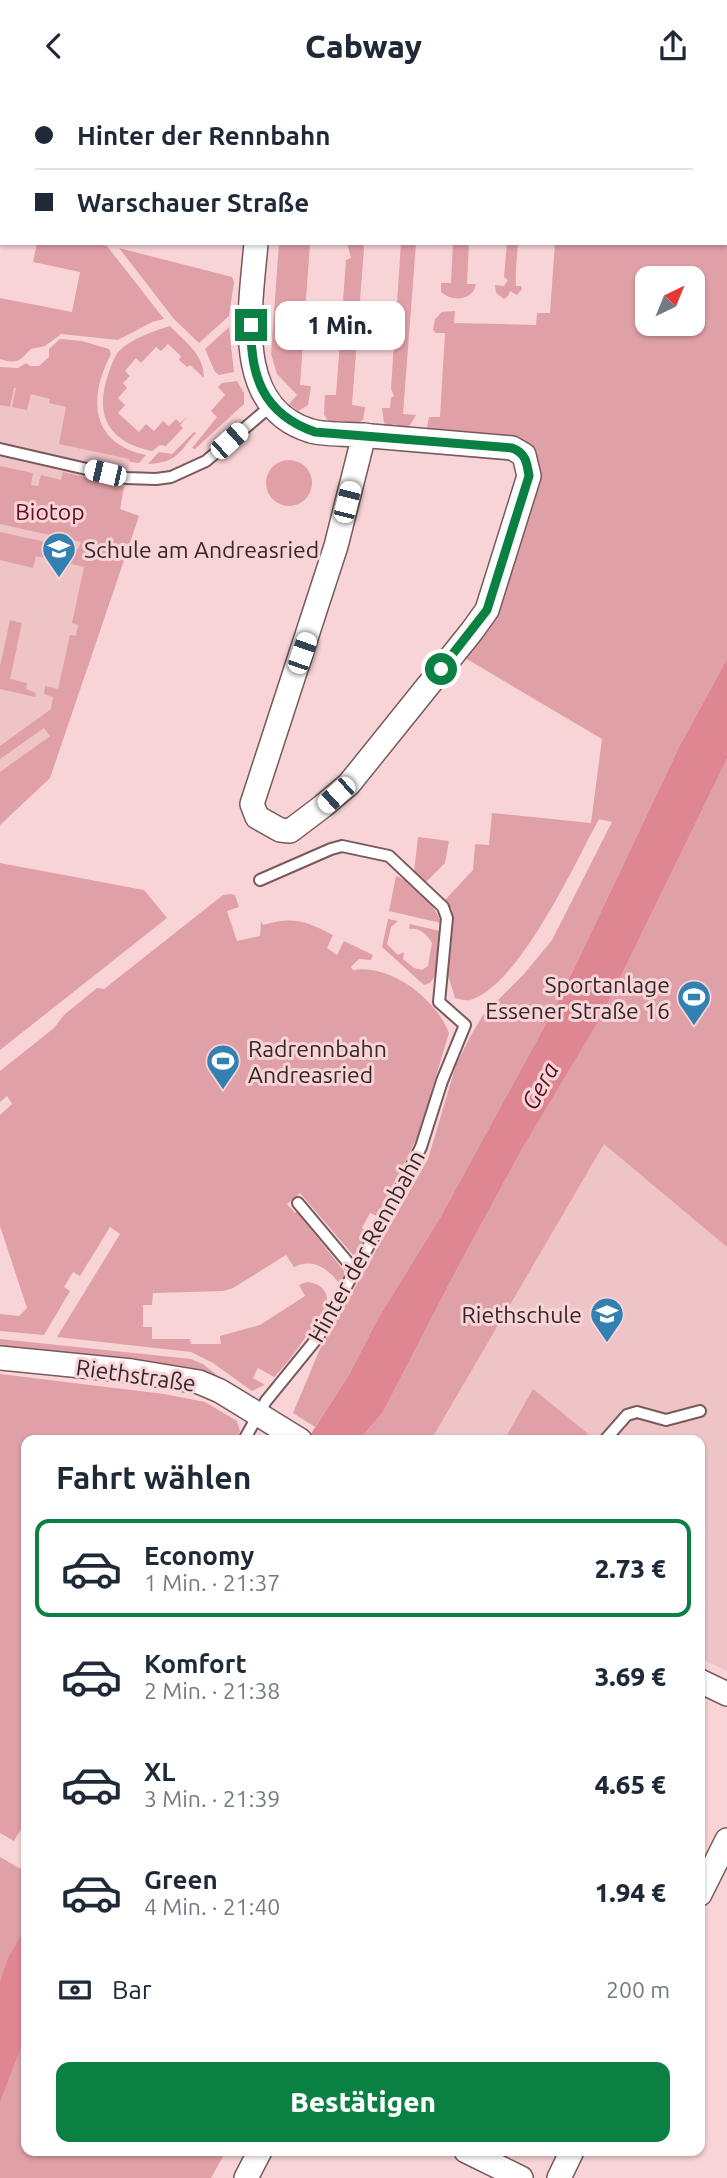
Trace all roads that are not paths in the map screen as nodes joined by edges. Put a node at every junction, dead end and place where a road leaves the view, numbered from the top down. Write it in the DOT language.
graph roads {
  1 [pos="256,245"];
  2 [pos="272,405"];
  3 [pos="364,435"];
  4 [pos="0,449"];
  5 [pos="260,880"];
  6 [pos="298,1203"];
  7 [pos="355,1272"];
  8 [pos="0,1358"];
  9 [pos="700,1411"];
  10 [pos="258,1414"];
  11 [pos="290,1434"];
  12 [pos="247,1435"];
  13 [pos="609,1435"];
  14 [pos="705,1683"];
  15 [pos="727,1694"];
  16 [pos="727,1840"];
  17 [pos="705,1884"];
  18 [pos="257,2156"];
  19 [pos="476,2156"];
  20 [pos="570,2156"];
  21 [pos="246,2178"];
  22 [pos="521,2178"];
  23 [pos="559,2178"];
  1 -- 2 [label="street"];
  2 -- 3 [label="street"];
  2 -- 4 [label="lane"];
  3 -- 3 [label="street"];
  5 -- 7 [label="lane, Hinter der Rennbahn"];
  6 -- 7 [label="lane"];
  7 -- 10 [label="lane, Hinter der Rennbahn"];
  8 -- 10 [label="street, Riethstraße"];
  9 -- 13 [label="lane"];
  10 -- 11 [label="street, Riethstraße"];
  10 -- 12 [label="lane, Hinter der Rennbahn"];
  14 -- 15 [label="street"];
  16 -- 17 [label="street"];
  18 -- 21 [label="street"];
  19 -- 22 [label="street"];
  20 -- 23 [label="street"];
}
